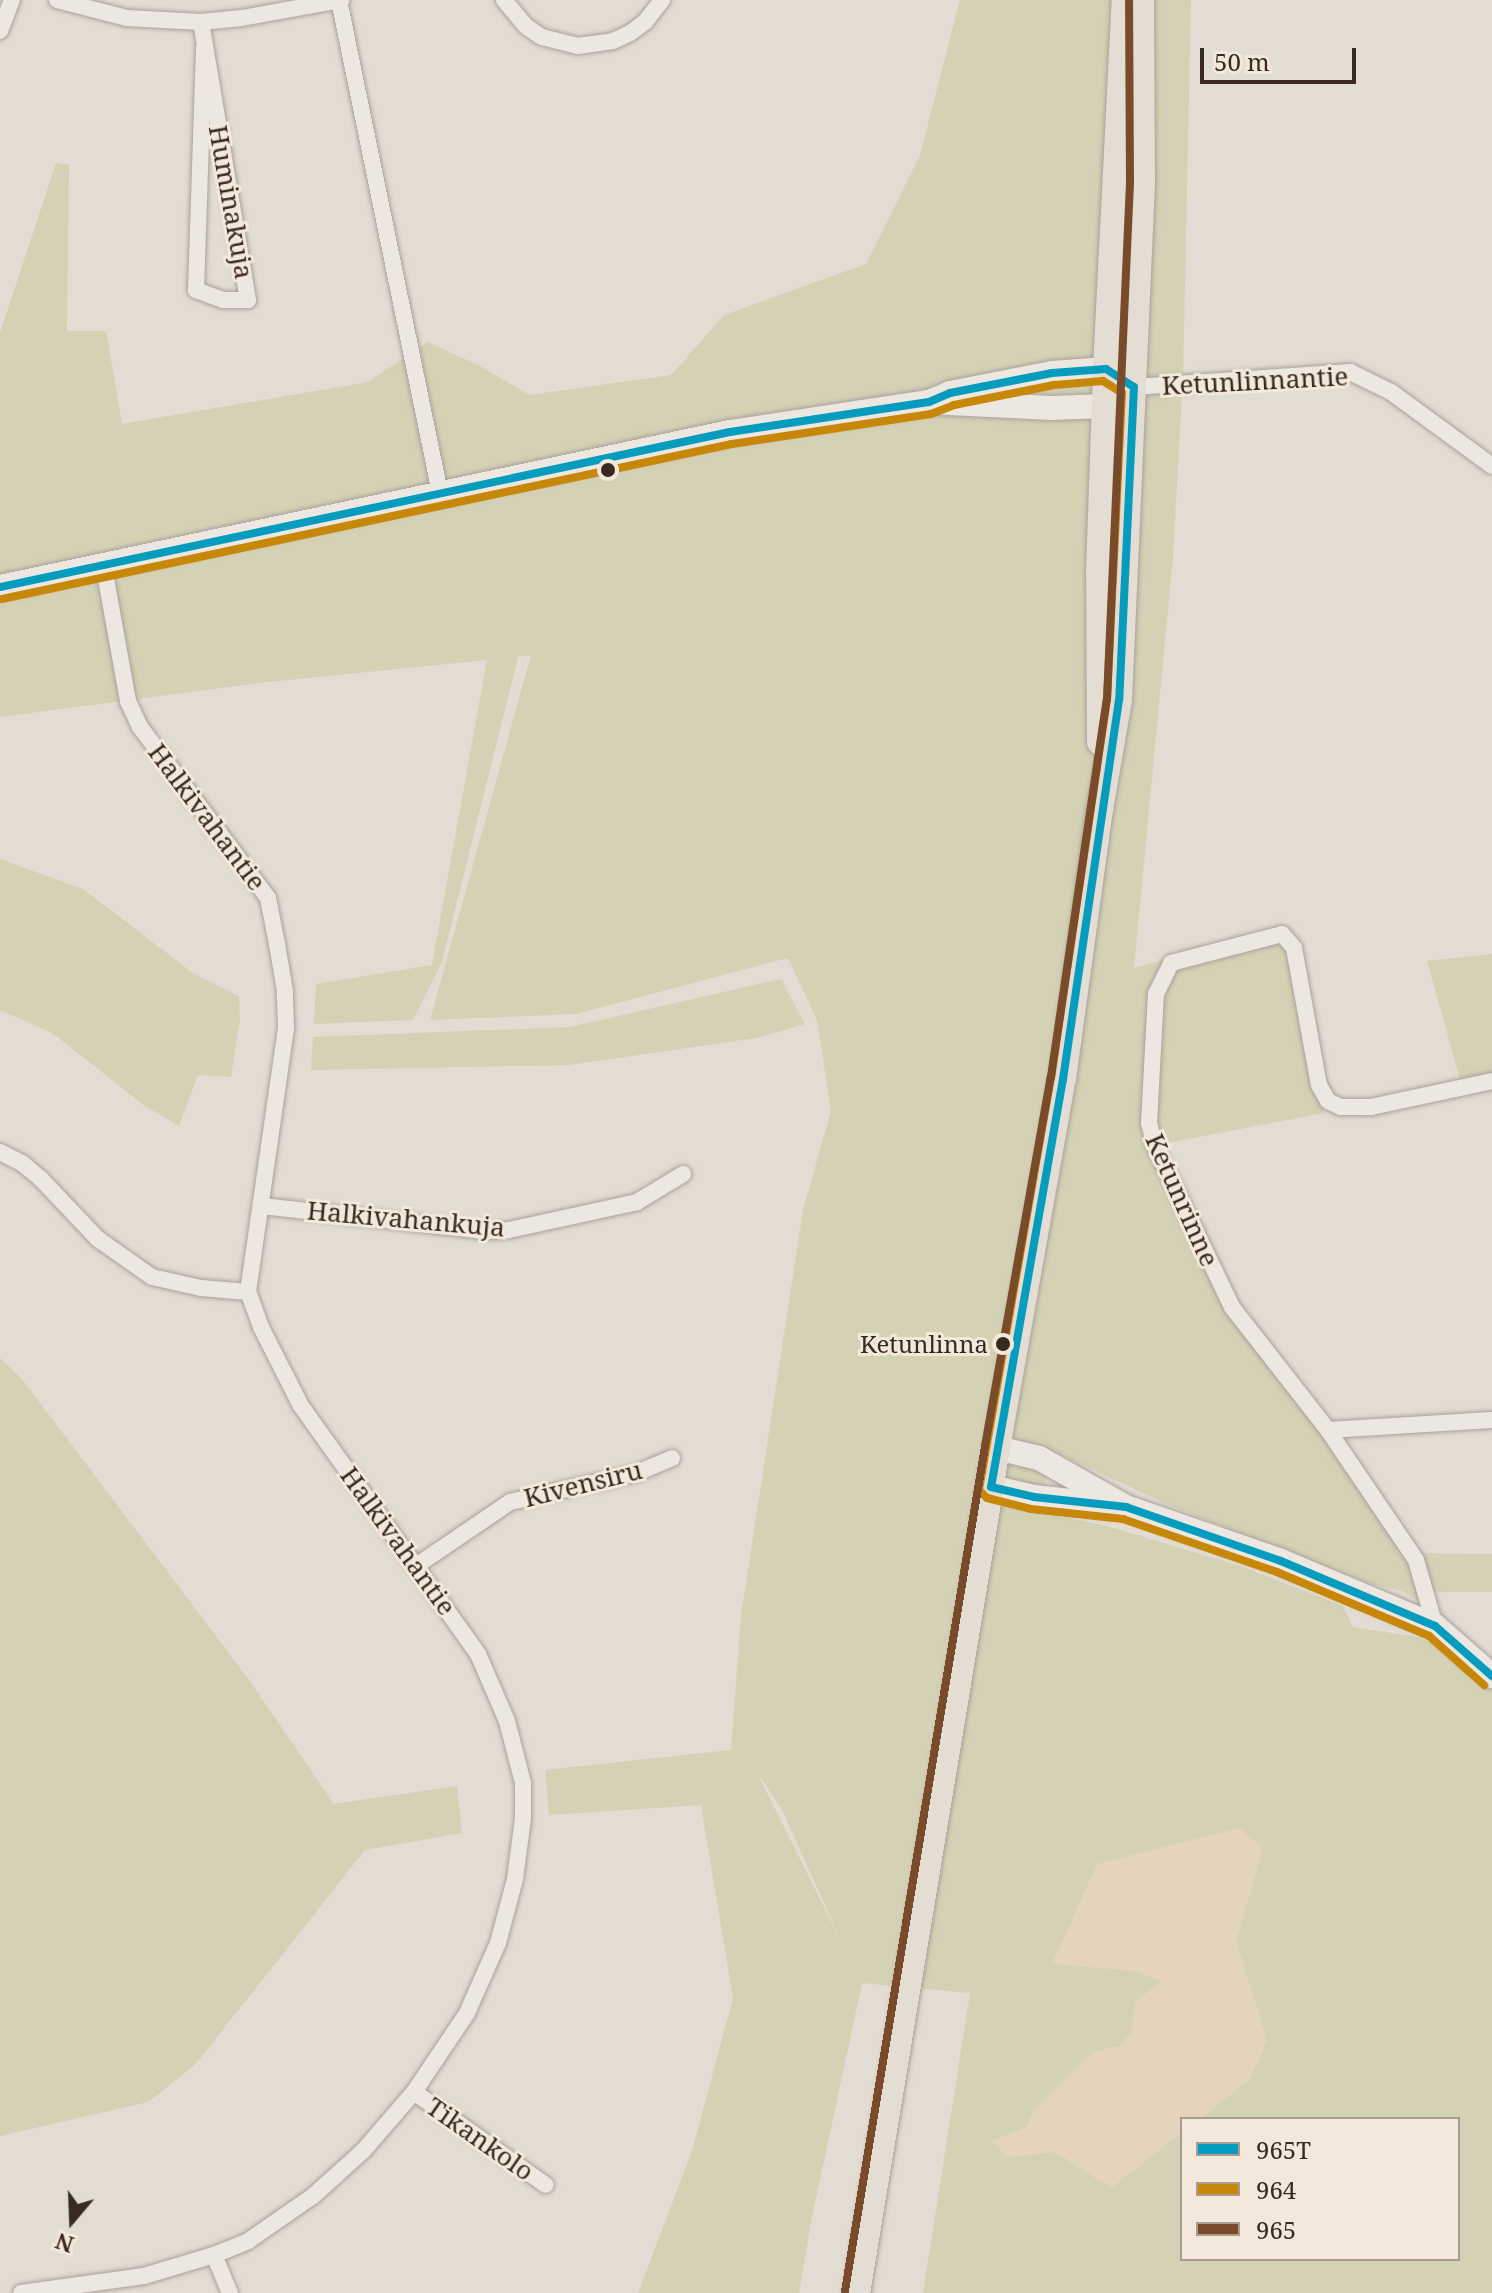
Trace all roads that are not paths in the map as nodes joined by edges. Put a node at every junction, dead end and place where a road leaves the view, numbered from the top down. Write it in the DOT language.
graph roads {
  1 [pos="12,0"];
  2 [pos="57,0"];
  3 [pos="340,0"];
  4 [pos="504,0"];
  5 [pos="662,0"];
  6 [pos="1125,0"];
  7 [pos="1141,0"];
  8 [pos="0,9"];
  9 [pos="201,22"];
  10 [pos="0,31"];
  11 [pos="204,48"];
  12 [pos="1106,369"];
  13 [pos="1134,387"];
  14 [pos="929,402"];
  15 [pos="1105,406"];
  16 [pos="1492,466"];
  17 [pos="440,493"];
  18 [pos="104,568"];
  19 [pos="0,587"];
  20 [pos="1100,810"];
  21 [pos="1492,1081"];
  22 [pos="0,1152"];
  23 [pos="683,1174"];
  24 [pos="262,1206"];
  25 [pos="248,1292"];
  26 [pos="1492,1420"];
  27 [pos="1328,1430"];
  28 [pos="997,1448"];
  29 [pos="672,1458"];
  30 [pos="991,1487"];
  31 [pos="1126,1507"];
  32 [pos="416,1566"];
  33 [pos="1435,1626"];
  34 [pos="1492,1676"];
  35 [pos="414,2092"];
  36 [pos="546,2185"];
  37 [pos="214,2255"];
  38 [pos="21,2293"];
  39 [pos="230,2293"];
  40 [pos="857,2293"];
  1 -- 8 [label="street"];
  1 -- 10 [label="street"];
  2 -- 9 [label="street"];
  3 -- 9 [label="street"];
  3 -- 17 [label="street"];
  4 -- 5 [label="street"];
  6 -- 12 [label="main road"];
  7 -- 13 [label="main road"];
  9 -- 11 [label="street, Huminakuja"];
  11 -- 11 [label="street, Huminakuja"];
  12 -- 13 [label="street"];
  12 -- 14 [label="street"];
  12 -- 15 [label="main road"];
  13 -- 15 [label="street"];
  13 -- 16 [label="street, Ketunlinnantie"];
  13 -- 20 [label="main road"];
  14 -- 15 [label="street"];
  14 -- 17 [label="street"];
  15 -- 20 [label="main road"];
  17 -- 18 [label="street"];
  18 -- 19 [label="street"];
  18 -- 24 [label="street, Halkivahantie"];
  20 -- 28 [label="main road"];
  21 -- 27 [label="street, Ketunrinne"];
  22 -- 25 [label="street"];
  23 -- 24 [label="street, Halkivahankuja"];
  24 -- 25 [label="street, Halkivahantie"];
  25 -- 32 [label="street, Halkivahantie"];
  26 -- 27 [label="street"];
  27 -- 33 [label="street"];
  28 -- 30 [label="main road"];
  28 -- 31 [label="street"];
  29 -- 32 [label="street, Kivensiru"];
  30 -- 31 [label="street"];
  30 -- 40 [label="main road"];
  31 -- 33 [label="street"];
  32 -- 35 [label="street, Halkivahantie"];
  33 -- 34 [label="street"];
  35 -- 36 [label="street, Tikankolo"];
  35 -- 37 [label="street, Halkivahantie"];
  37 -- 38 [label="street, Halkivahantie"];
  37 -- 39 [label="street"];
}
